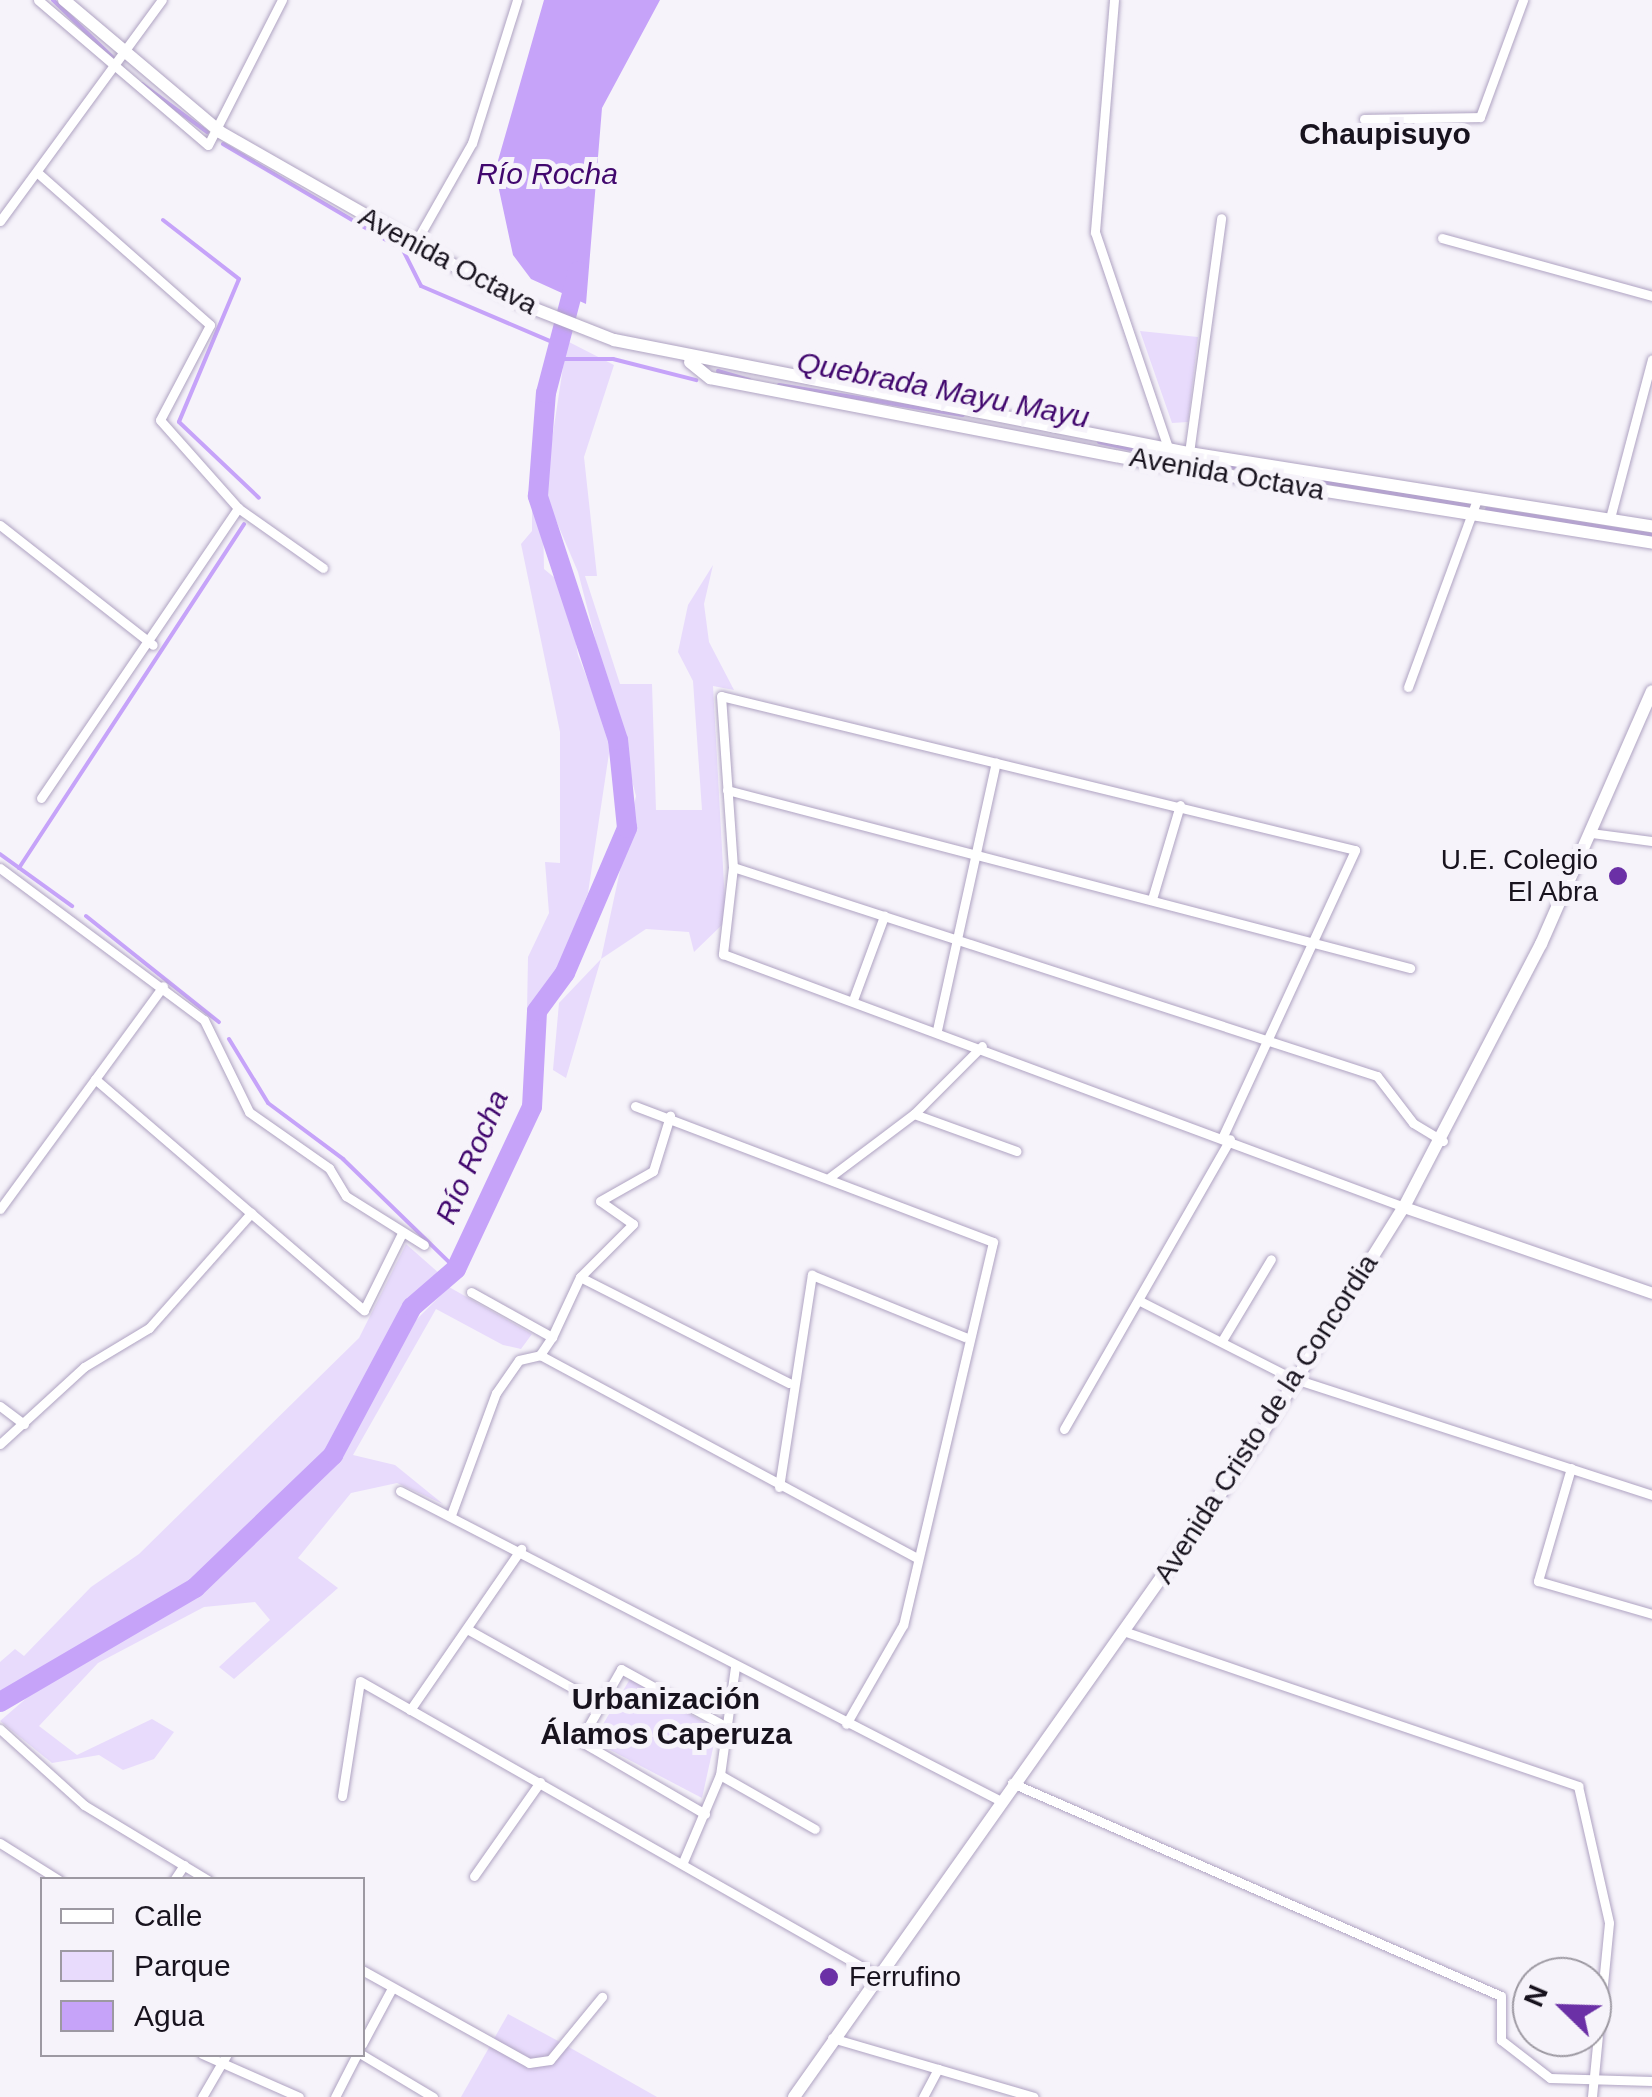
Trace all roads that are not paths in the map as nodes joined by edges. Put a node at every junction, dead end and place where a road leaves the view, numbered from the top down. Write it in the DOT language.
graph roads {
  1 [pos="38,0"];
  2 [pos="64,0"];
  3 [pos="162,0"];
  4 [pos="282,0"];
  5 [pos="518,0"];
  6 [pos="1114,0"];
  7 [pos="1523,0"];
  8 [pos="124,57"];
  9 [pos="114,74"];
  10 [pos="1364,118"];
  11 [pos="220,132"];
  12 [pos="39,174"];
  13 [pos="1221,218"];
  14 [pos="0,222"];
  15 [pos="1442,238"];
  16 [pos="414,244"];
  17 [pos="1652,296"];
  18 [pos="1652,360"];
  19 [pos="690,362"];
  20 [pos="1171,449"];
  21 [pos="1189,453"];
  22 [pos="1168,466"];
  23 [pos="1478,497"];
  24 [pos="238,508"];
  25 [pos="1472,514"];
  26 [pos="1610,518"];
  27 [pos="0,525"];
  28 [pos="1652,526"];
  29 [pos="1652,544"];
  30 [pos="324,568"];
  31 [pos="153,645"];
  32 [pos="1408,687"];
  33 [pos="1652,691"];
  34 [pos="996,762"];
  35 [pos="726,790"];
  36 [pos="41,798"];
  37 [pos="1180,805"];
  38 [pos="1591,834"];
  39 [pos="1652,841"];
  40 [pos="974,854"];
  41 [pos="733,867"];
  42 [pos="0,868"];
  43 [pos="1152,899"];
  44 [pos="884,916"];
  45 [pos="959,940"];
  46 [pos="1311,942"];
  47 [pos="1410,968"];
  48 [pos="163,986"];
  49 [pos="853,1000"];
  50 [pos="937,1030"];
  51 [pos="982,1046"];
  52 [pos="1264,1046"];
  53 [pos="94,1079"];
  54 [pos="635,1106"];
  55 [pos="914,1114"];
  56 [pos="670,1116"];
  57 [pos="1227,1138"];
  58 [pos="1444,1142"];
  59 [pos="1016,1151"];
  60 [pos="830,1177"];
  61 [pos="1404,1207"];
  62 [pos="0,1208"];
  63 [pos="251,1213"];
  64 [pos="402,1236"];
  65 [pos="424,1246"];
  66 [pos="1271,1259"];
  67 [pos="580,1277"];
  68 [pos="470,1292"];
  69 [pos="1652,1293"];
  70 [pos="1140,1301"];
  71 [pos="552,1337"];
  72 [pos="965,1337"];
  73 [pos="1223,1339"];
  74 [pos="540,1356"];
  75 [pos="1292,1378"];
  76 [pos="788,1383"];
  77 [pos="0,1406"];
  78 [pos="24,1424"];
  79 [pos="1064,1429"];
  80 [pos="0,1444"];
  81 [pos="1571,1468"];
  82 [pos="779,1487"];
  83 [pos="400,1491"];
  84 [pos="1652,1495"];
  85 [pos="450,1515"];
  86 [pos="520,1549"];
  87 [pos="917,1558"];
  88 [pos="1652,1614"];
  89 [pos="467,1629"];
  90 [pos="1126,1632"];
  91 [pos="736,1667"];
  92 [pos="601,1704"];
  93 [pos="410,1710"];
  94 [pos="846,1724"];
  95 [pos="727,1727"];
  96 [pos="0,1729"];
  97 [pos="720,1775"];
  98 [pos="540,1782"];
  99 [pos="1012,1783"];
  100 [pos="342,1796"];
  101 [pos="999,1800"];
  102 [pos="706,1814"];
  103 [pos="815,1829"];
  104 [pos="0,1843"];
  105 [pos="683,1862"];
  106 [pos="184,1865"];
  107 [pos="474,1876"];
  108 [pos="54,1877"];
  109 [pos="176,1877"];
  110 [pos="203,1877"];
  111 [pos="365,1972"];
  112 [pos="876,1975"];
  113 [pos="392,1988"];
  114 [pos="602,1997"];
  115 [pos="365,2038"];
  116 [pos="832,2038"];
  117 [pos="207,2057"];
  118 [pos="226,2057"];
  119 [pos="357,2057"];
  120 [pos="364,2057"];
  121 [pos="222,2066"];
  122 [pos="938,2069"];
  123 [pos="1652,2081"];
  124 [pos="1591,2084"];
  125 [pos="202,2097"];
  126 [pos="299,2097"];
  127 [pos="335,2097"];
  128 [pos="433,2097"];
  129 [pos="794,2097"];
  130 [pos="923,2097"];
  131 [pos="1031,2097"];
  132 [pos="1592,2097"];
  1 -- 9 [label="street, Avenida Octava"];
  2 -- 8 [label="main road, Avenida Octava"];
  3 -- 8 [label="street"];
  4 -- 11 [label="street"];
  5 -- 16 [label="street"];
  6 -- 20 [label="street"];
  7 -- 10 [label="street"];
  8 -- 9 [label="street"];
  8 -- 11 [label="main road, Avenida Octava"];
  9 -- 11 [label="street, Avenida Octava"];
  9 -- 12 [label="street"];
  11 -- 16 [label="main road, Avenida Octava"];
  12 -- 14 [label="street"];
  12 -- 24 [label="street"];
  13 -- 21 [label="street"];
  15 -- 17 [label="street"];
  16 -- 19 [label="main road, Avenida Octava"];
  18 -- 26 [label="street"];
  19 -- 20 [label="main road, Avenida Octava"];
  19 -- 22 [label="main road, Avenida Octava"];
  20 -- 21 [label="main road, Avenida Octava"];
  20 -- 22 [label="street"];
  21 -- 23 [label="main road, Avenida Octava"];
  22 -- 25 [label="main road, Avenida Octava"];
  23 -- 25 [label="street"];
  23 -- 26 [label="main road, Avenida Octava"];
  24 -- 30 [label="street"];
  24 -- 31 [label="street"];
  25 -- 29 [label="main road, Avenida Octava"];
  25 -- 32 [label="street"];
  26 -- 28 [label="main road, Avenida Octava"];
  27 -- 31 [label="street"];
  31 -- 36 [label="street"];
  33 -- 38 [label="main road, Avenida Cristo de la Concordia"];
  34 -- 35 [label="street"];
  34 -- 37 [label="street"];
  34 -- 40 [label="street"];
  35 -- 40 [label="street"];
  35 -- 41 [label="street"];
  37 -- 43 [label="street"];
  37 -- 46 [label="street"];
  38 -- 39 [label="street"];
  38 -- 58 [label="main road, Avenida Cristo de la Concordia"];
  40 -- 43 [label="street"];
  40 -- 45 [label="street"];
  41 -- 44 [label="street"];
  41 -- 49 [label="street"];
  42 -- 48 [label="street"];
  43 -- 46 [label="street"];
  44 -- 45 [label="street"];
  44 -- 49 [label="street"];
  45 -- 50 [label="street"];
  45 -- 52 [label="street"];
  46 -- 47 [label="street"];
  46 -- 52 [label="street"];
  48 -- 53 [label="street"];
  48 -- 64 [label="street"];
  49 -- 50 [label="street"];
  50 -- 51 [label="street"];
  51 -- 55 [label="street"];
  51 -- 57 [label="street"];
  52 -- 57 [label="street"];
  52 -- 58 [label="street"];
  53 -- 62 [label="street"];
  53 -- 63 [label="street"];
  54 -- 56 [label="street"];
  55 -- 59 [label="street"];
  55 -- 60 [label="street"];
  56 -- 60 [label="street"];
  56 -- 67 [label="street"];
  57 -- 61 [label="street"];
  57 -- 70 [label="street"];
  58 -- 61 [label="main road, Avenida Cristo de la Concordia"];
  60 -- 72 [label="street"];
  61 -- 69 [label="street"];
  61 -- 75 [label="main road, Avenida Cristo de la Concordia"];
  63 -- 64 [label="street"];
  63 -- 78 [label="street"];
  64 -- 65 [label="street"];
  66 -- 73 [label="street"];
  67 -- 71 [label="street"];
  67 -- 76 [label="street"];
  68 -- 71 [label="street"];
  70 -- 73 [label="street"];
  70 -- 79 [label="street"];
  71 -- 74 [label="street"];
  72 -- 76 [label="street"];
  72 -- 87 [label="street"];
  73 -- 75 [label="street"];
  74 -- 82 [label="street"];
  74 -- 85 [label="street"];
  75 -- 81 [label="street"];
  75 -- 90 [label="main road, Avenida Cristo de la Concordia"];
  76 -- 82 [label="street"];
  77 -- 78 [label="street"];
  78 -- 80 [label="street"];
  81 -- 84 [label="street"];
  81 -- 88 [label="street"];
  82 -- 87 [label="street"];
  83 -- 85 [label="street"];
  85 -- 86 [label="street"];
  86 -- 89 [label="street"];
  86 -- 91 [label="street"];
  87 -- 94 [label="street"];
  89 -- 92 [label="street"];
  89 -- 93 [label="street"];
  90 -- 99 [label="main road, Avenida Cristo de la Concordia"];
  90 -- 124 [label="street"];
  91 -- 94 [label="street"];
  91 -- 95 [label="street"];
  92 -- 95 [label="street"];
  92 -- 102 [label="street"];
  93 -- 98 [label="street"];
  93 -- 100 [label="street"];
  94 -- 101 [label="street"];
  95 -- 97 [label="street"];
  96 -- 106 [label="street"];
  97 -- 102 [label="street"];
  97 -- 103 [label="street"];
  98 -- 105 [label="street"];
  98 -- 107 [label="street"];
  99 -- 101 [label="main road, Avenida Cristo de la Concordia"];
  99 -- 124 [label="street"];
  101 -- 112 [label="main road, Avenida Cristo de la Concordia"];
  102 -- 105 [label="street"];
  104 -- 108 [label="street"];
  105 -- 112 [label="street"];
  106 -- 109 [label="street"];
  106 -- 110 [label="street"];
  111 -- 113 [label="street"];
  112 -- 116 [label="main road, Avenida Cristo de la Concordia"];
  113 -- 114 [label="street"];
  113 -- 115 [label="street"];
  116 -- 122 [label="street"];
  116 -- 129 [label="main road, Avenida Cristo de la Concordia"];
  117 -- 121 [label="street"];
  118 -- 121 [label="street"];
  119 -- 127 [label="street"];
  120 -- 128 [label="street"];
  121 -- 125 [label="street"];
  121 -- 126 [label="street"];
  122 -- 130 [label="street"];
  122 -- 131 [label="street"];
  123 -- 124 [label="street"];
  124 -- 132 [label="street"];
}
